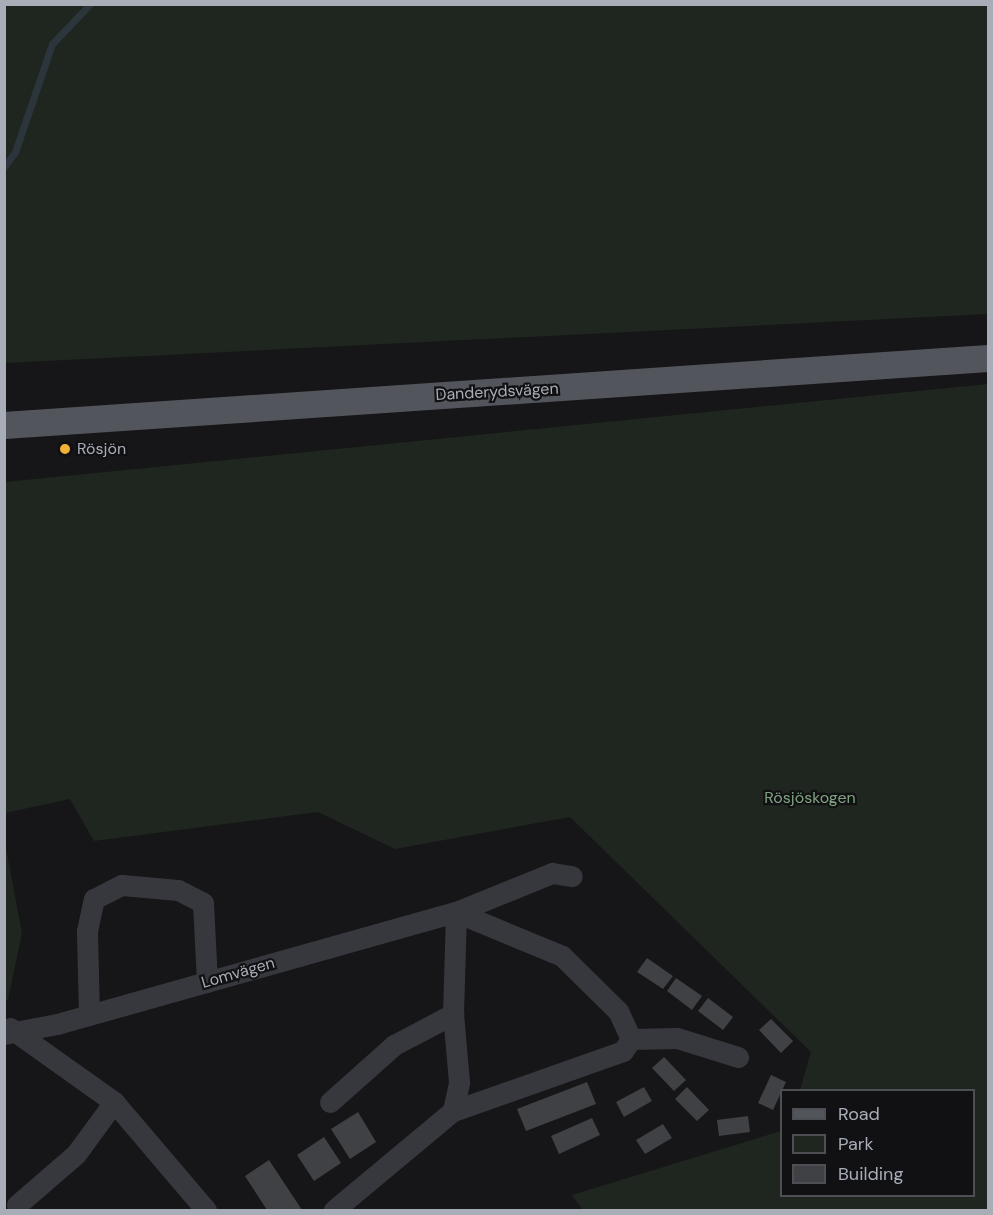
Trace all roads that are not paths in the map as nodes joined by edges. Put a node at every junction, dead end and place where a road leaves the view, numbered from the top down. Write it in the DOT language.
graph roads {
  1 [pos="988,358"];
  2 [pos="4,425"];
  3 [pos="572,876"];
  4 [pos="456,912"];
  5 [pos="207,982"];
  6 [pos="453,1014"];
  7 [pos="89,1015"];
  8 [pos="9,1030"];
  9 [pos="631,1040"];
  10 [pos="4,1051"];
  11 [pos="738,1057"];
  12 [pos="114,1102"];
  13 [pos="330,1102"];
  14 [pos="453,1111"];
  15 [pos="17,1205"];
  16 [pos="206,1210"];
  17 [pos="334,1210"];
  1 -- 2 [label="main road, Danderydsvägen"];
  3 -- 4 [label="lane, Lomvägen"];
  4 -- 5 [label="lane, Lomvägen"];
  4 -- 6 [label="lane"];
  4 -- 9 [label="lane"];
  5 -- 7 [label="lane, Lomvägen"];
  5 -- 7 [label="lane"];
  6 -- 13 [label="lane"];
  6 -- 14 [label="lane"];
  7 -- 8 [label="lane, Lomvägen"];
  8 -- 10 [label="lane"];
  8 -- 12 [label="lane"];
  9 -- 11 [label="lane"];
  9 -- 14 [label="lane"];
  12 -- 15 [label="lane"];
  12 -- 16 [label="lane"];
  14 -- 17 [label="lane"];
}
